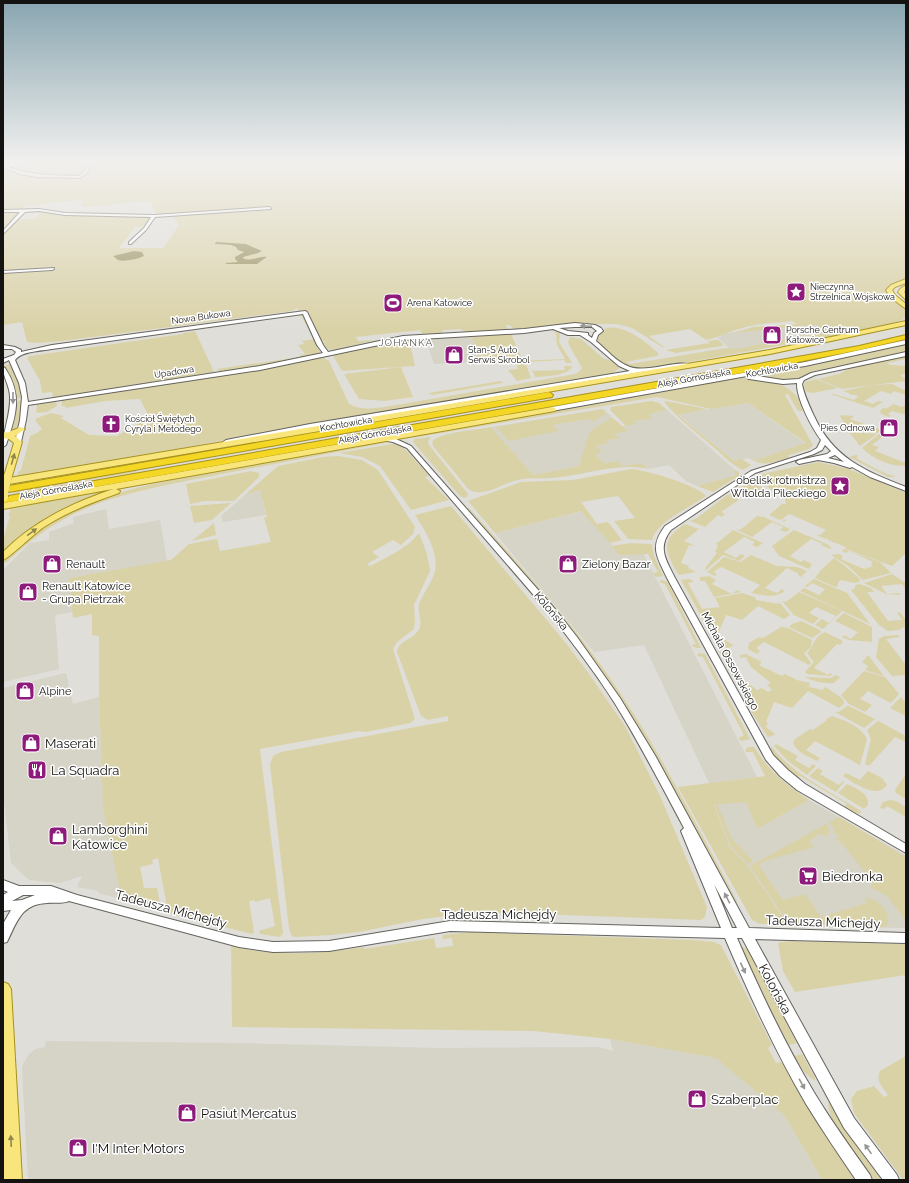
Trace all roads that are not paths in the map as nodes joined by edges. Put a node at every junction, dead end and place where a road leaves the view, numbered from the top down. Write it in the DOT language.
graph roads {
  1 [pos="18,217"];
  2 [pos="153,217"];
  3 [pos="3,234"];
  4 [pos="131,242"];
  5 [pos="52,269"];
  6 [pos="3,272"];
  7 [pos="906,282"];
  8 [pos="906,287"];
  9 [pos="906,298"];
  10 [pos="906,307"];
  11 [pos="906,322"];
  12 [pos="906,328"];
  13 [pos="563,329"];
  14 [pos="582,334"];
  15 [pos="596,334"];
  16 [pos="906,337"];
  17 [pos="593,341"];
  18 [pos="906,342"];
  19 [pos="52,346"];
  20 [pos="3,347"];
  21 [pos="16,349"];
  22 [pos="326,353"];
  23 [pos="906,354"];
  24 [pos="15,357"];
  25 [pos="3,361"];
  26 [pos="688,365"];
  27 [pos="622,366"];
  28 [pos="3,369"];
  29 [pos="640,371"];
  30 [pos="614,375"];
  31 [pos="732,377"];
  32 [pos="776,381"];
  33 [pos="800,381"];
  34 [pos="619,391"];
  35 [pos="802,397"];
  36 [pos="24,404"];
  37 [pos="552,409"];
  38 [pos="347,424"];
  39 [pos="21,429"];
  40 [pos="420,432"];
  41 [pos="5,433"];
  42 [pos="824,440"];
  43 [pos="18,442"];
  44 [pos="365,442"];
  45 [pos="3,445"];
  46 [pos="246,447"];
  47 [pos="409,447"];
  48 [pos="203,448"];
  49 [pos="835,451"];
  50 [pos="814,456"];
  51 [pos="176,475"];
  52 [pos="874,476"];
  53 [pos="6,479"];
  54 [pos="906,488"];
  55 [pos="3,490"];
  56 [pos="3,498"];
  57 [pos="3,506"];
  58 [pos="3,557"];
  59 [pos="669,792"];
  60 [pos="906,849"];
  61 [pos="3,885"];
  62 [pos="21,891"];
  63 [pos="75,899"];
  64 [pos="3,900"];
  65 [pos="22,905"];
  66 [pos="3,906"];
  67 [pos="728,932"];
  68 [pos="745,933"];
  69 [pos="3,938"];
  70 [pos="906,938"];
  71 [pos="3,989"];
  72 [pos="13,1180"];
  73 [pos="865,1180"];
  74 [pos="892,1180"];
  1 -- 3 [label="street"];
  2 -- 4 [label="street"];
  5 -- 6 [label="street"];
  7 -- 10 [label="main road"];
  8 -- 9 [label="main road"];
  11 -- 26 [label="main road, Kochłowicka"];
  12 -- 46 [label="highway, Aleja Górnośląska"];
  13 -- 14 [label="street"];
  15 -- 13 [label="street, one-way"];
  13 -- 22 [label="street, Upadowa"];
  14 -- 15 [label="street"];
  14 -- 17 [label="street"];
  15 -- 17 [label="street"];
  16 -- 34 [label="highway, Aleja Górnośląska"];
  17 -- 27 [label="street"];
  18 -- 31 [label="street, Kochłowicka"];
  19 -- 21 [label="street, Nowa Bukowa"];
  19 -- 22 [label="street, Nowa Bukowa"];
  19 -- 24 [label="street, Nowa Bukowa"];
  20 -- 21 [label="street, Nowa Bukowa"];
  21 -- 24 [label="street"];
  22 -- 36 [label="street, Upadowa"];
  23 -- 33 [label="street, Kochłowicka"];
  24 -- 25 [label="street, Nowa Bukowa"];
  24 -- 36 [label="street"];
  26 -- 29 [label="street, Kochłowicka"];
  26 -- 38 [label="main road, Kochłowicka"];
  27 -- 29 [label="street, Kochłowicka"];
  27 -- 30 [label="street"];
  28 -- 41 [label="street, one-way"];
  29 -- 30 [label="street"];
  30 -- 48 [label="street"];
  31 -- 32 [label="street"];
  31 -- 37 [label="street, Kochłowicka"];
  32 -- 33 [label="street"];
  32 -- 35 [label="street"];
  33 -- 35 [label="street, Kochłowicka"];
  34 -- 37 [label="highway"];
  34 -- 56 [label="highway, Aleja Górnośląska"];
  35 -- 42 [label="street"];
  36 -- 39 [label="street"];
  37 -- 40 [label="main road, Kochłowicka"];
  38 -- 46 [label="highway"];
  38 -- 48 [label="main road, Kochłowicka"];
  39 -- 41 [label="main road"];
  39 -- 43 [label="street"];
  40 -- 44 [label="main road, Kochłowicka"];
  40 -- 47 [label="street"];
  41 -- 43 [label="main road"];
  41 -- 45 [label="street"];
  42 -- 49 [label="street"];
  42 -- 50 [label="street"];
  53 -- 43 [label="main road, one-way"];
  44 -- 47 [label="street"];
  44 -- 51 [label="main road, Kochłowicka"];
  46 -- 55 [label="highway, Aleja Górnośląska"];
  47 -- 59 [label="street, Kolońska"];
  48 -- 53 [label="main road, Kochłowicka"];
  49 -- 50 [label="street"];
  49 -- 52 [label="street"];
  50 -- 52 [label="street"];
  50 -- 60 [label="street, Michała Ossowskiego"];
  51 -- 57 [label="main road, Kochłowicka"];
  58 -- 51 [label="main road, one-way"];
  52 -- 54 [label="street"];
  53 -- 56 [label="main road, bridge"];
  59 -- 67 [label="street, Kolońska"];
  68 -- 59 [label="street, Kolońska, one-way"];
  61 -- 62 [label="street, Tadeusza Michejdy"];
  62 -- 63 [label="street, Tadeusza Michejdy"];
  62 -- 64 [label="street, Tadeusza Michejdy"];
  63 -- 65 [label="street, Tadeusza Michejdy"];
  63 -- 67 [label="street, Tadeusza Michejdy"];
  65 -- 66 [label="street, Tadeusza Michejdy"];
  65 -- 69 [label="street"];
  67 -- 68 [label="street, Tadeusza Michejdy"];
  67 -- 73 [label="street, Kolońska, one-way"];
  68 -- 70 [label="street, Tadeusza Michejdy"];
  74 -- 68 [label="street, Kolońska, one-way"];
  72 -- 71 [label="main road, one-way"];
}
